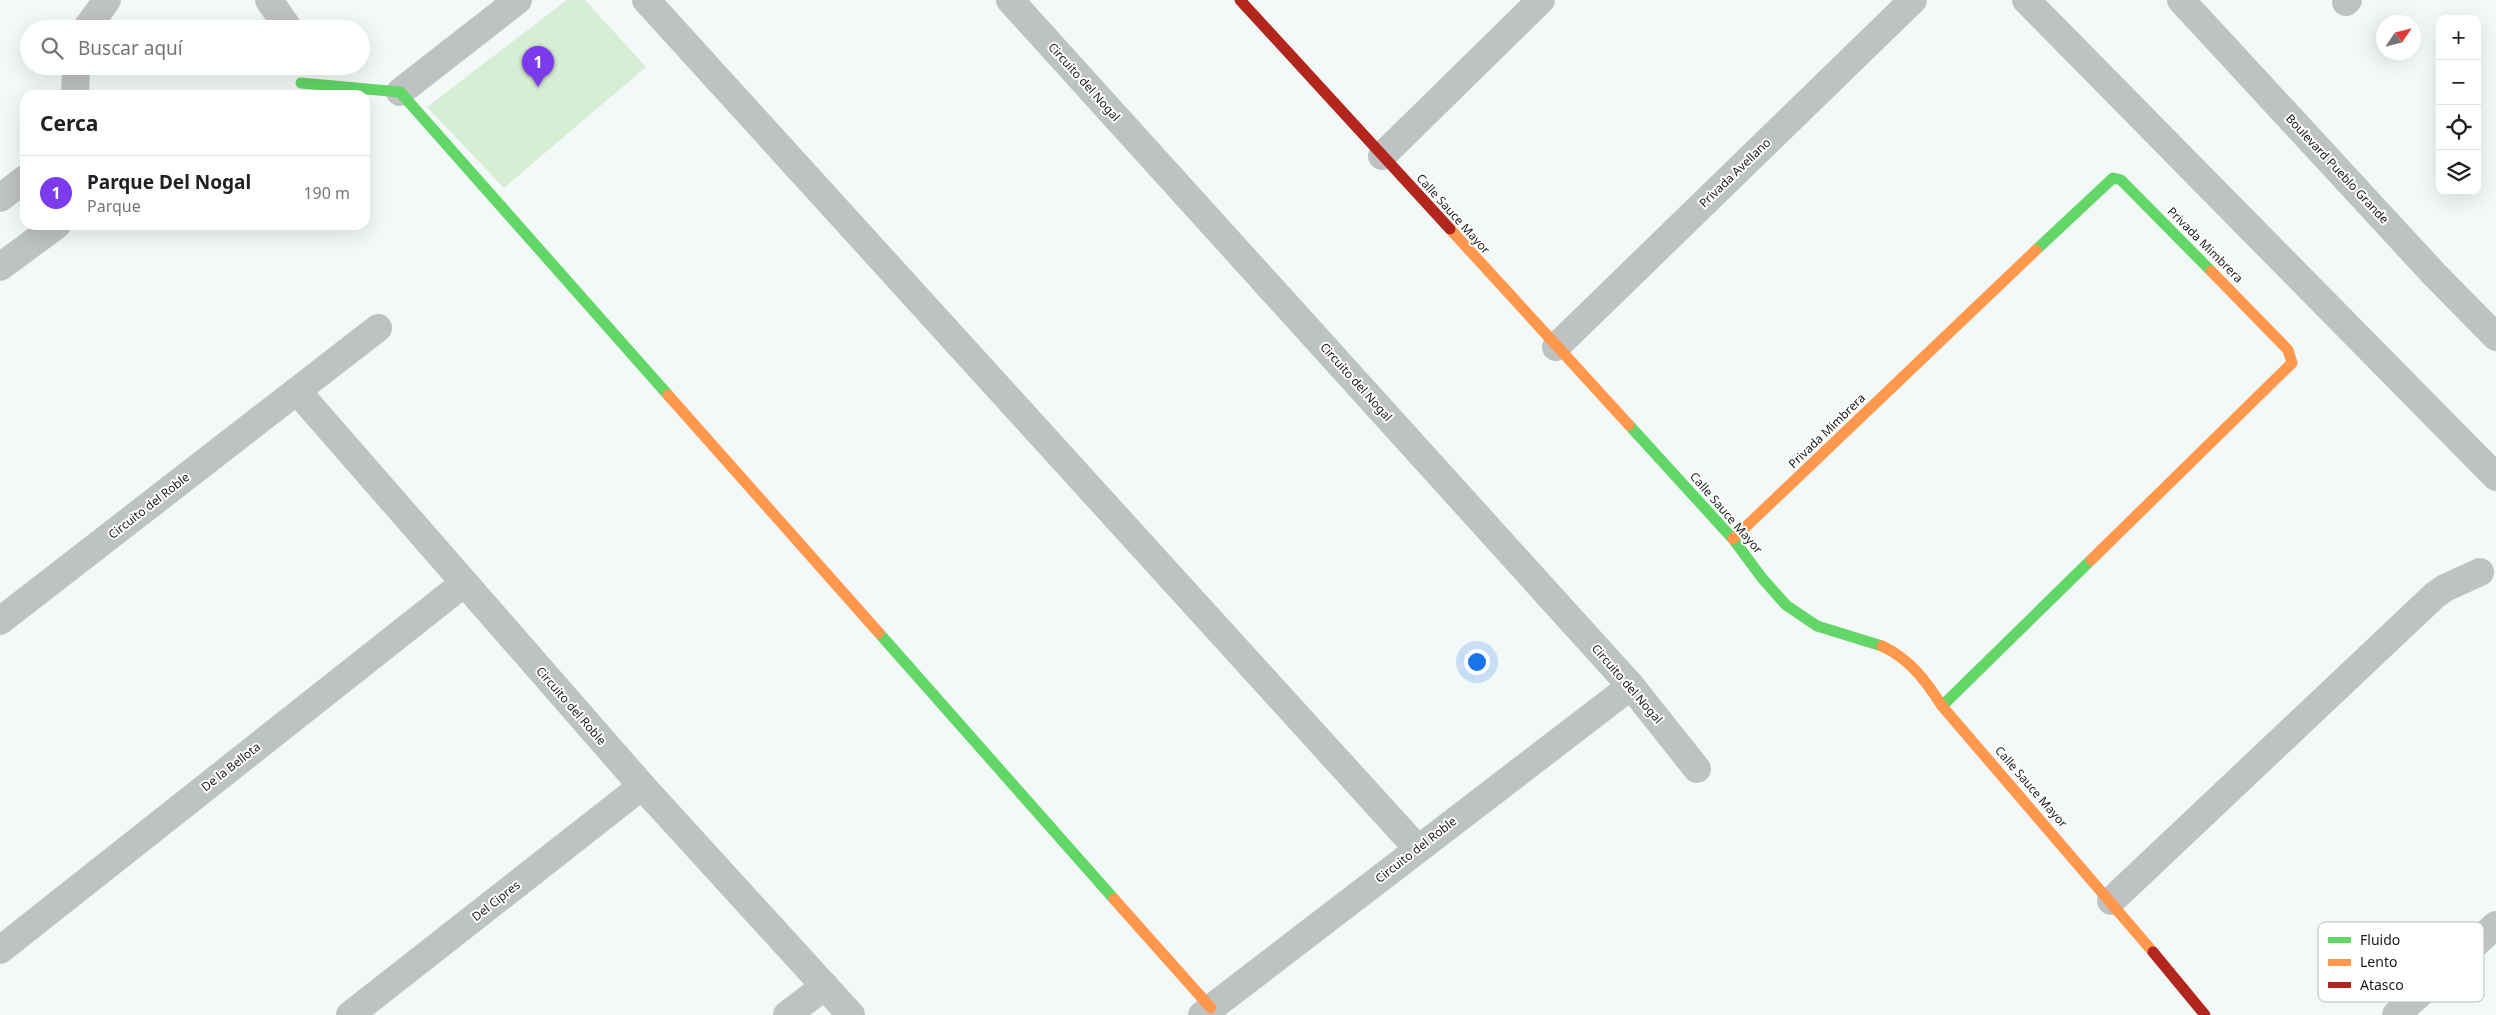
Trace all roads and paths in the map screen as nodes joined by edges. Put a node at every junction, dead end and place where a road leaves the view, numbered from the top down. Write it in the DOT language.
graph roads {
  1 [pos="107,0"];
  2 [pos="269,0"];
  3 [pos="518,0"];
  4 [pos="646,0"];
  5 [pos="1010,0"];
  6 [pos="1240,0"];
  7 [pos="1541,0"];
  8 [pos="1913,0"];
  9 [pos="2026,0"];
  10 [pos="2181,0"];
  11 [pos="93,20"];
  12 [pos="283,20"];
  13 [pos="76,75"];
  14 [pos="301,81"];
  15 [pos="75,90"];
  16 [pos="400,92"];
  17 [pos="1382,156"];
  18 [pos="20,182"];
  19 [pos="0,198"];
  20 [pos="50,230"];
  21 [pos="0,267"];
  22 [pos="378,328"];
  23 [pos="2496,337"];
  24 [pos="1556,347"];
  25 [pos="298,391"];
  26 [pos="2496,477"];
  27 [pos="1734,539"];
  28 [pos="2480,572"];
  29 [pos="463,584"];
  30 [pos="0,622"];
  31 [pos="1631,686"];
  32 [pos="1942,706"];
  33 [pos="1698,769"];
  34 [pos="642,786"];
  35 [pos="1418,849"];
  36 [pos="2111,901"];
  37 [pos="2496,925"];
  38 [pos="2484,936"];
  39 [pos="0,950"];
  40 [pos="825,986"];
  41 [pos="2410,1002"];
  42 [pos="1207,1012"];
  43 [pos="350,1015"];
  44 [pos="787,1015"];
  45 [pos="851,1015"];
  46 [pos="2205,1015"];
  47 [pos="2396,1015"];
  1 -- 11 [label="street"];
  2 -- 12 [label="street"];
  3 -- 16 [label="street"];
  4 -- 35 [label="street"];
  5 -- 31 [label="street, Circuito del Nogal"];
  6 -- 17 [label="street, Calle Sauce Mayor"];
  7 -- 17 [label="street"];
  8 -- 24 [label="street, Privada Avellano"];
  9 -- 26 [label="street"];
  10 -- 23 [label="street, Boulevard Pueblo Grande"];
  13 -- 15 [label="street"];
  14 -- 16 [label="street"];
  16 -- 42 [label="street"];
  17 -- 24 [label="street, Calle Sauce Mayor"];
  18 -- 19 [label="street"];
  20 -- 21 [label="street"];
  22 -- 25 [label="street, Circuito del Roble"];
  24 -- 27 [label="street, Calle Sauce Mayor"];
  25 -- 29 [label="street, Circuito del Roble"];
  25 -- 30 [label="street, Circuito del Roble"];
  27 -- 32 [label="street, Calle Sauce Mayor"];
  27 -- 32 [label="street, Privada Mimbrera"];
  28 -- 36 [label="street"];
  29 -- 34 [label="street, Circuito del Roble"];
  29 -- 39 [label="street, De la Bellota"];
  31 -- 33 [label="street, Circuito del Nogal"];
  31 -- 35 [label="street, Circuito del Roble"];
  32 -- 36 [label="street, Calle Sauce Mayor"];
  34 -- 40 [label="street, Circuito del Roble"];
  34 -- 43 [label="street, Del Cipres"];
  35 -- 42 [label="street, Circuito del Roble"];
  36 -- 46 [label="street, Calle Sauce Mayor"];
  37 -- 38 [label="street"];
  40 -- 44 [label="street"];
  40 -- 45 [label="street, Circuito del Roble"];
  41 -- 47 [label="street"];
}
